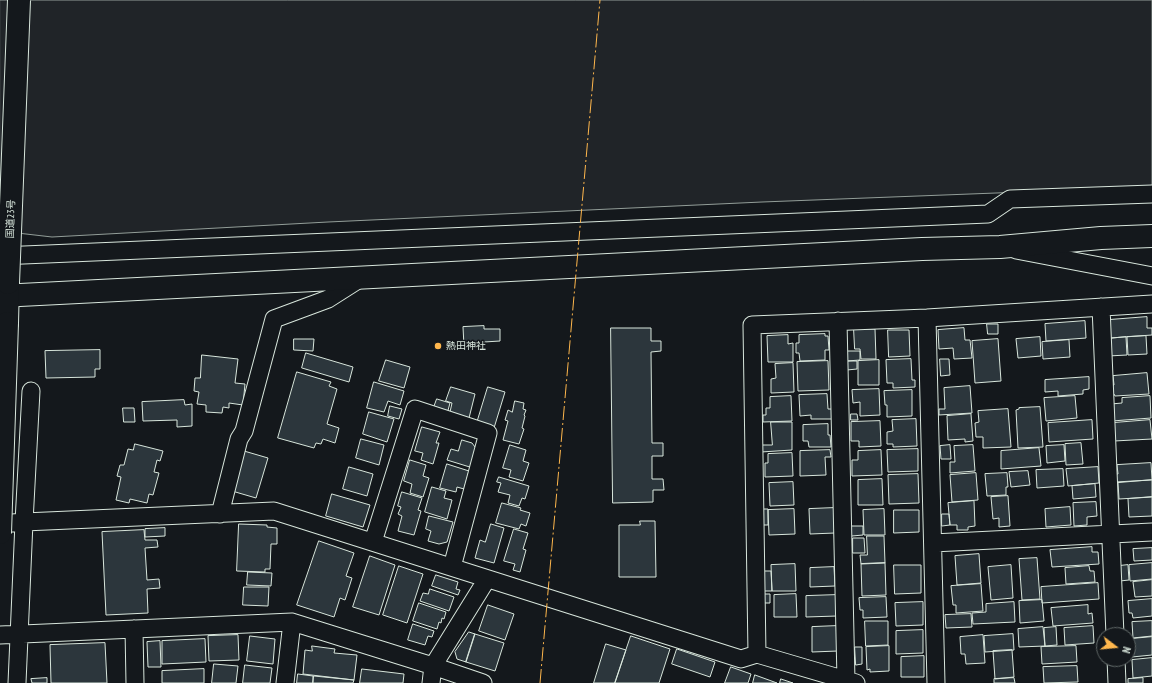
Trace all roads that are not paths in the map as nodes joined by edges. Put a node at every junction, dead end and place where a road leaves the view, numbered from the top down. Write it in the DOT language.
graph roads {
  1 [pos="19,0"];
  2 [pos="1152,194"];
  3 [pos="1152,236"];
  4 [pos="1000,247"];
  5 [pos="0,256"];
  6 [pos="1152,276"];
  7 [pos="361,278"];
  8 [pos="5,292"];
  9 [pos="1152,304"];
  10 [pos="1101,307"];
  11 [pos="927,318"];
  12 [pos="838,321"];
  13 [pos="31,391"];
  14 [pos="220,514"];
  15 [pos="24,522"];
  16 [pos="0,524"];
  17 [pos="1152,532"];
  18 [pos="0,533"];
  19 [pos="1110,534"];
  20 [pos="373,542"];
  21 [pos="933,543"];
  22 [pos="452,567"];
  23 [pos="487,579"];
  24 [pos="292,622"];
  25 [pos="1115,627"];
  26 [pos="134,629"];
  27 [pos="19,634"];
  28 [pos="0,635"];
  29 [pos="757,654"];
  30 [pos="433,666"];
  31 [pos="1116,667"];
  32 [pos="851,682"];
  33 [pos="17,683"];
  34 [pos="135,683"];
  35 [pos="285,683"];
  36 [pos="431,683"];
  37 [pos="483,683"];
  38 [pos="936,683"];
  39 [pos="1117,683"];
  1 -- 8 [label="main road, 国道23号, bridge"];
  2 -- 5 [label="street"];
  3 -- 4 [label="main road"];
  4 -- 6 [label="street"];
  4 -- 7 [label="main road"];
  7 -- 8 [label="main road"];
  7 -- 14 [label="street"];
  8 -- 18 [label="main road, 国道23号, bridge"];
  9 -- 10 [label="street"];
  10 -- 11 [label="street"];
  10 -- 19 [label="street"];
  11 -- 12 [label="street"];
  11 -- 21 [label="street"];
  12 -- 29 [label="street"];
  12 -- 32 [label="street"];
  13 -- 15 [label="street"];
  14 -- 15 [label="street"];
  14 -- 20 [label="street"];
  15 -- 16 [label="street"];
  15 -- 27 [label="street"];
  17 -- 19 [label="street"];
  19 -- 21 [label="street"];
  19 -- 25 [label="street"];
  20 -- 22 [label="street"];
  20 -- 22 [label="street"];
  21 -- 38 [label="street"];
  22 -- 23 [label="street"];
  23 -- 29 [label="street"];
  23 -- 30 [label="street"];
  24 -- 26 [label="street"];
  24 -- 30 [label="street"];
  24 -- 35 [label="street"];
  26 -- 27 [label="street"];
  26 -- 34 [label="street"];
  27 -- 28 [label="street"];
  27 -- 33 [label="street"];
  29 -- 32 [label="street"];
  30 -- 36 [label="street"];
  30 -- 37 [label="street"];
  31 -- 39 [label="street"];
}
